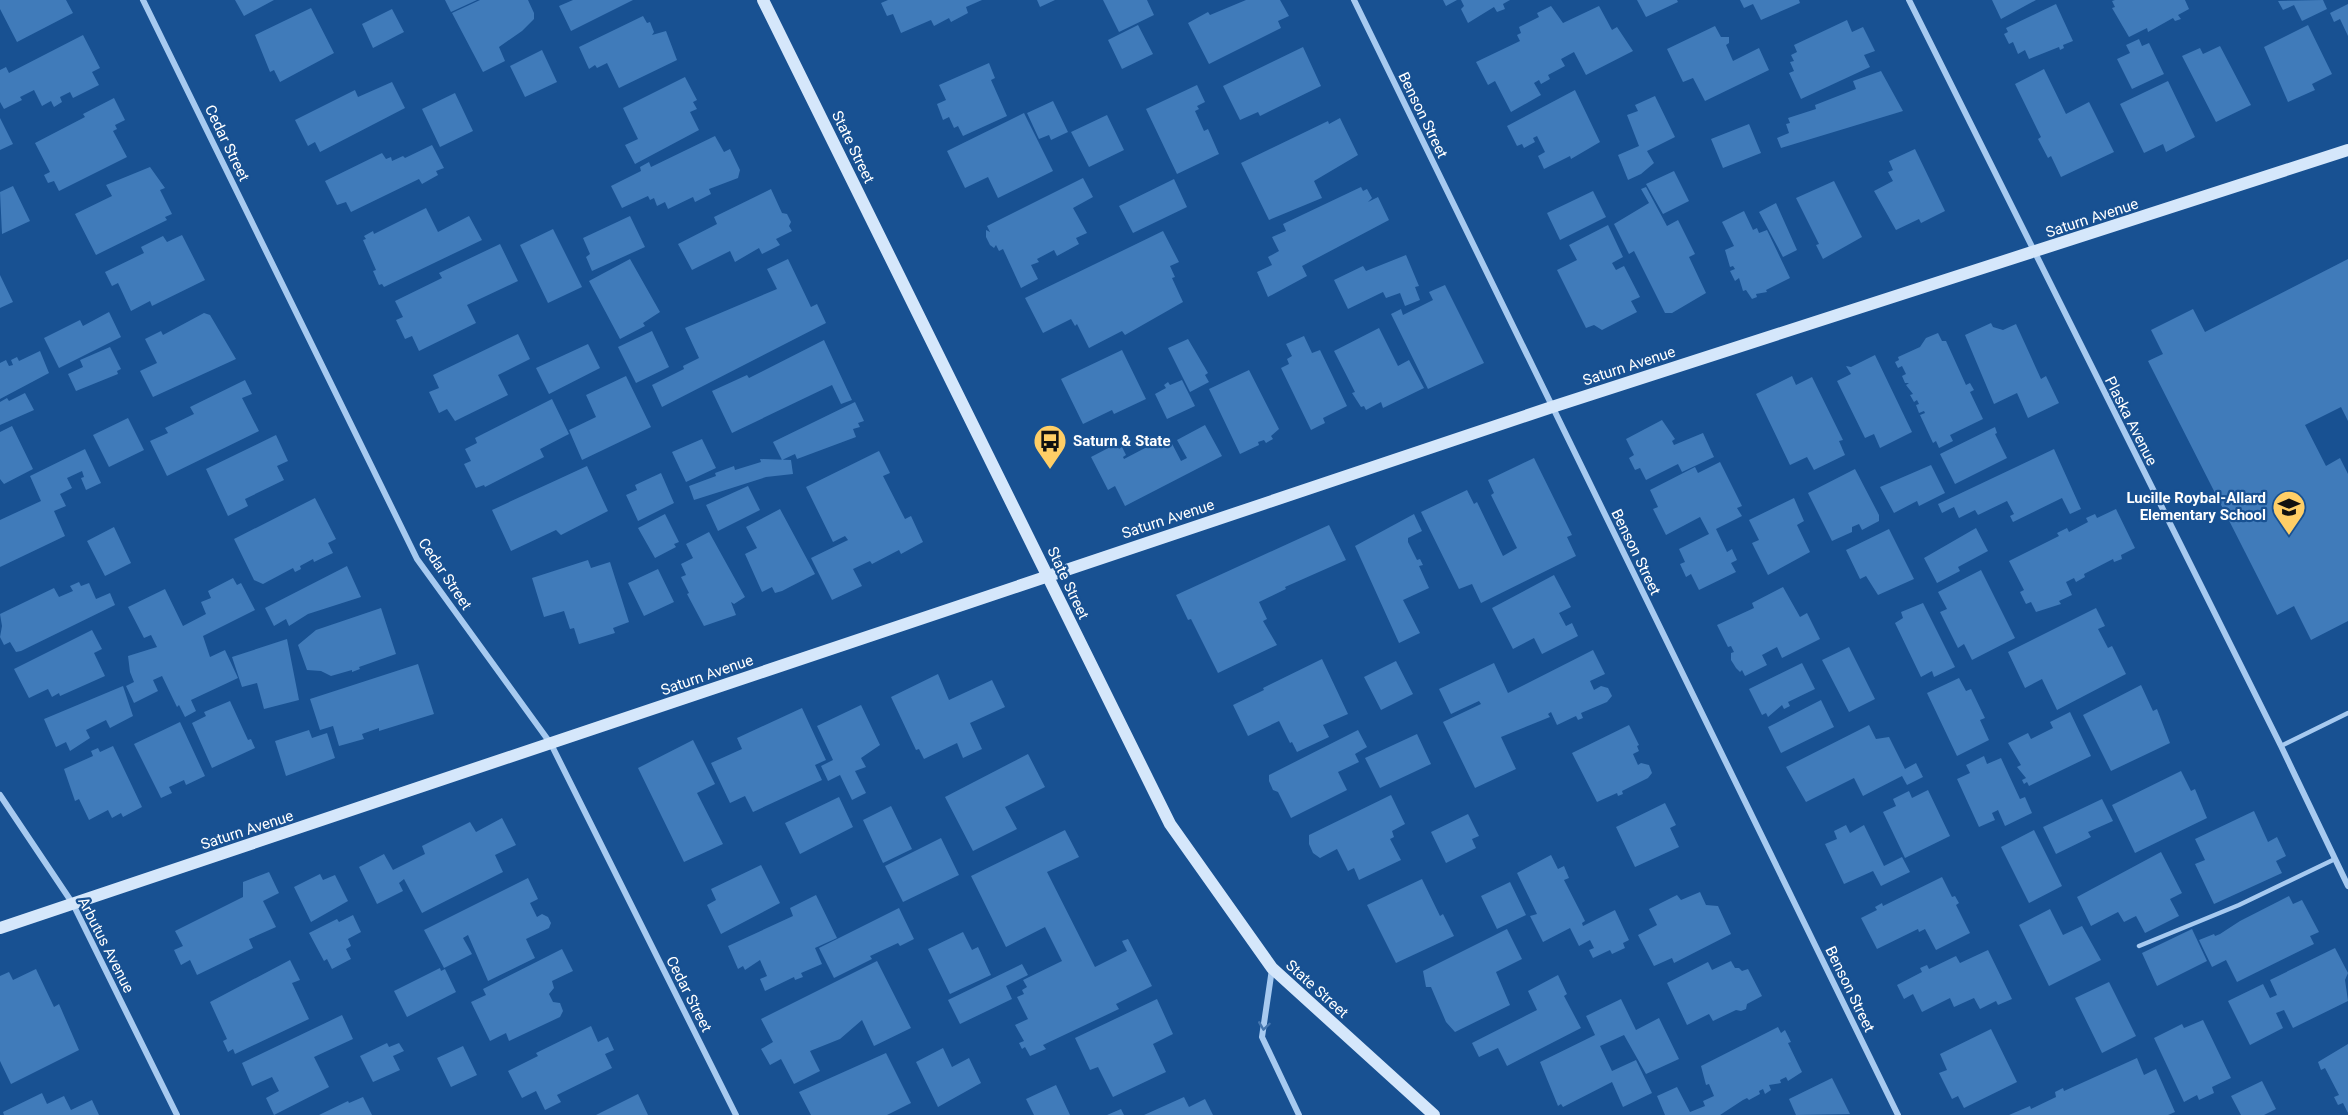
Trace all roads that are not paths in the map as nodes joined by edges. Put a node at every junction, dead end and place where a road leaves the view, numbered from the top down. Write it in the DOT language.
graph roads {
  1 [pos="143,0"];
  2 [pos="764,0"];
  3 [pos="1354,0"];
  4 [pos="1909,0"];
  5 [pos="2348,150"];
  6 [pos="2034,252"];
  7 [pos="1552,407"];
  8 [pos="1048,575"];
  9 [pos="2348,713"];
  10 [pos="551,744"];
  11 [pos="2281,746"];
  12 [pos="0,795"];
  13 [pos="2335,859"];
  14 [pos="2348,886"];
  15 [pos="73,904"];
  16 [pos="0,927"];
  17 [pos="2139,946"];
  18 [pos="1272,968"];
  19 [pos="177,1115"];
  20 [pos="736,1115"];
  21 [pos="1299,1115"];
  22 [pos="1434,1115"];
  23 [pos="1898,1115"];
  1 -- 10 [label="street, Cedar Street"];
  2 -- 8 [label="street, State Street"];
  3 -- 7 [label="street, Benson Street"];
  4 -- 6 [label="street, Plaska Avenue"];
  5 -- 6 [label="street, Saturn Avenue"];
  6 -- 7 [label="street, Saturn Avenue"];
  6 -- 11 [label="street, Plaska Avenue"];
  7 -- 8 [label="street, Saturn Avenue"];
  7 -- 23 [label="street, Benson Street"];
  8 -- 10 [label="street, Saturn Avenue"];
  8 -- 18 [label="street, State Street"];
  9 -- 11 [label="lane"];
  10 -- 15 [label="street, Saturn Avenue"];
  10 -- 20 [label="street, Cedar Street"];
  11 -- 13 [label="street, Plaska Avenue"];
  12 -- 15 [label="street, Arbutus Avenue"];
  13 -- 14 [label="street, Plaska Avenue"];
  13 -- 17 [label="lane"];
  15 -- 16 [label="street, Saturn Avenue"];
  15 -- 19 [label="street, Arbutus Avenue"];
  18 -- 21 [label="street, one-way"];
  18 -- 22 [label="street, State Street"];
}
